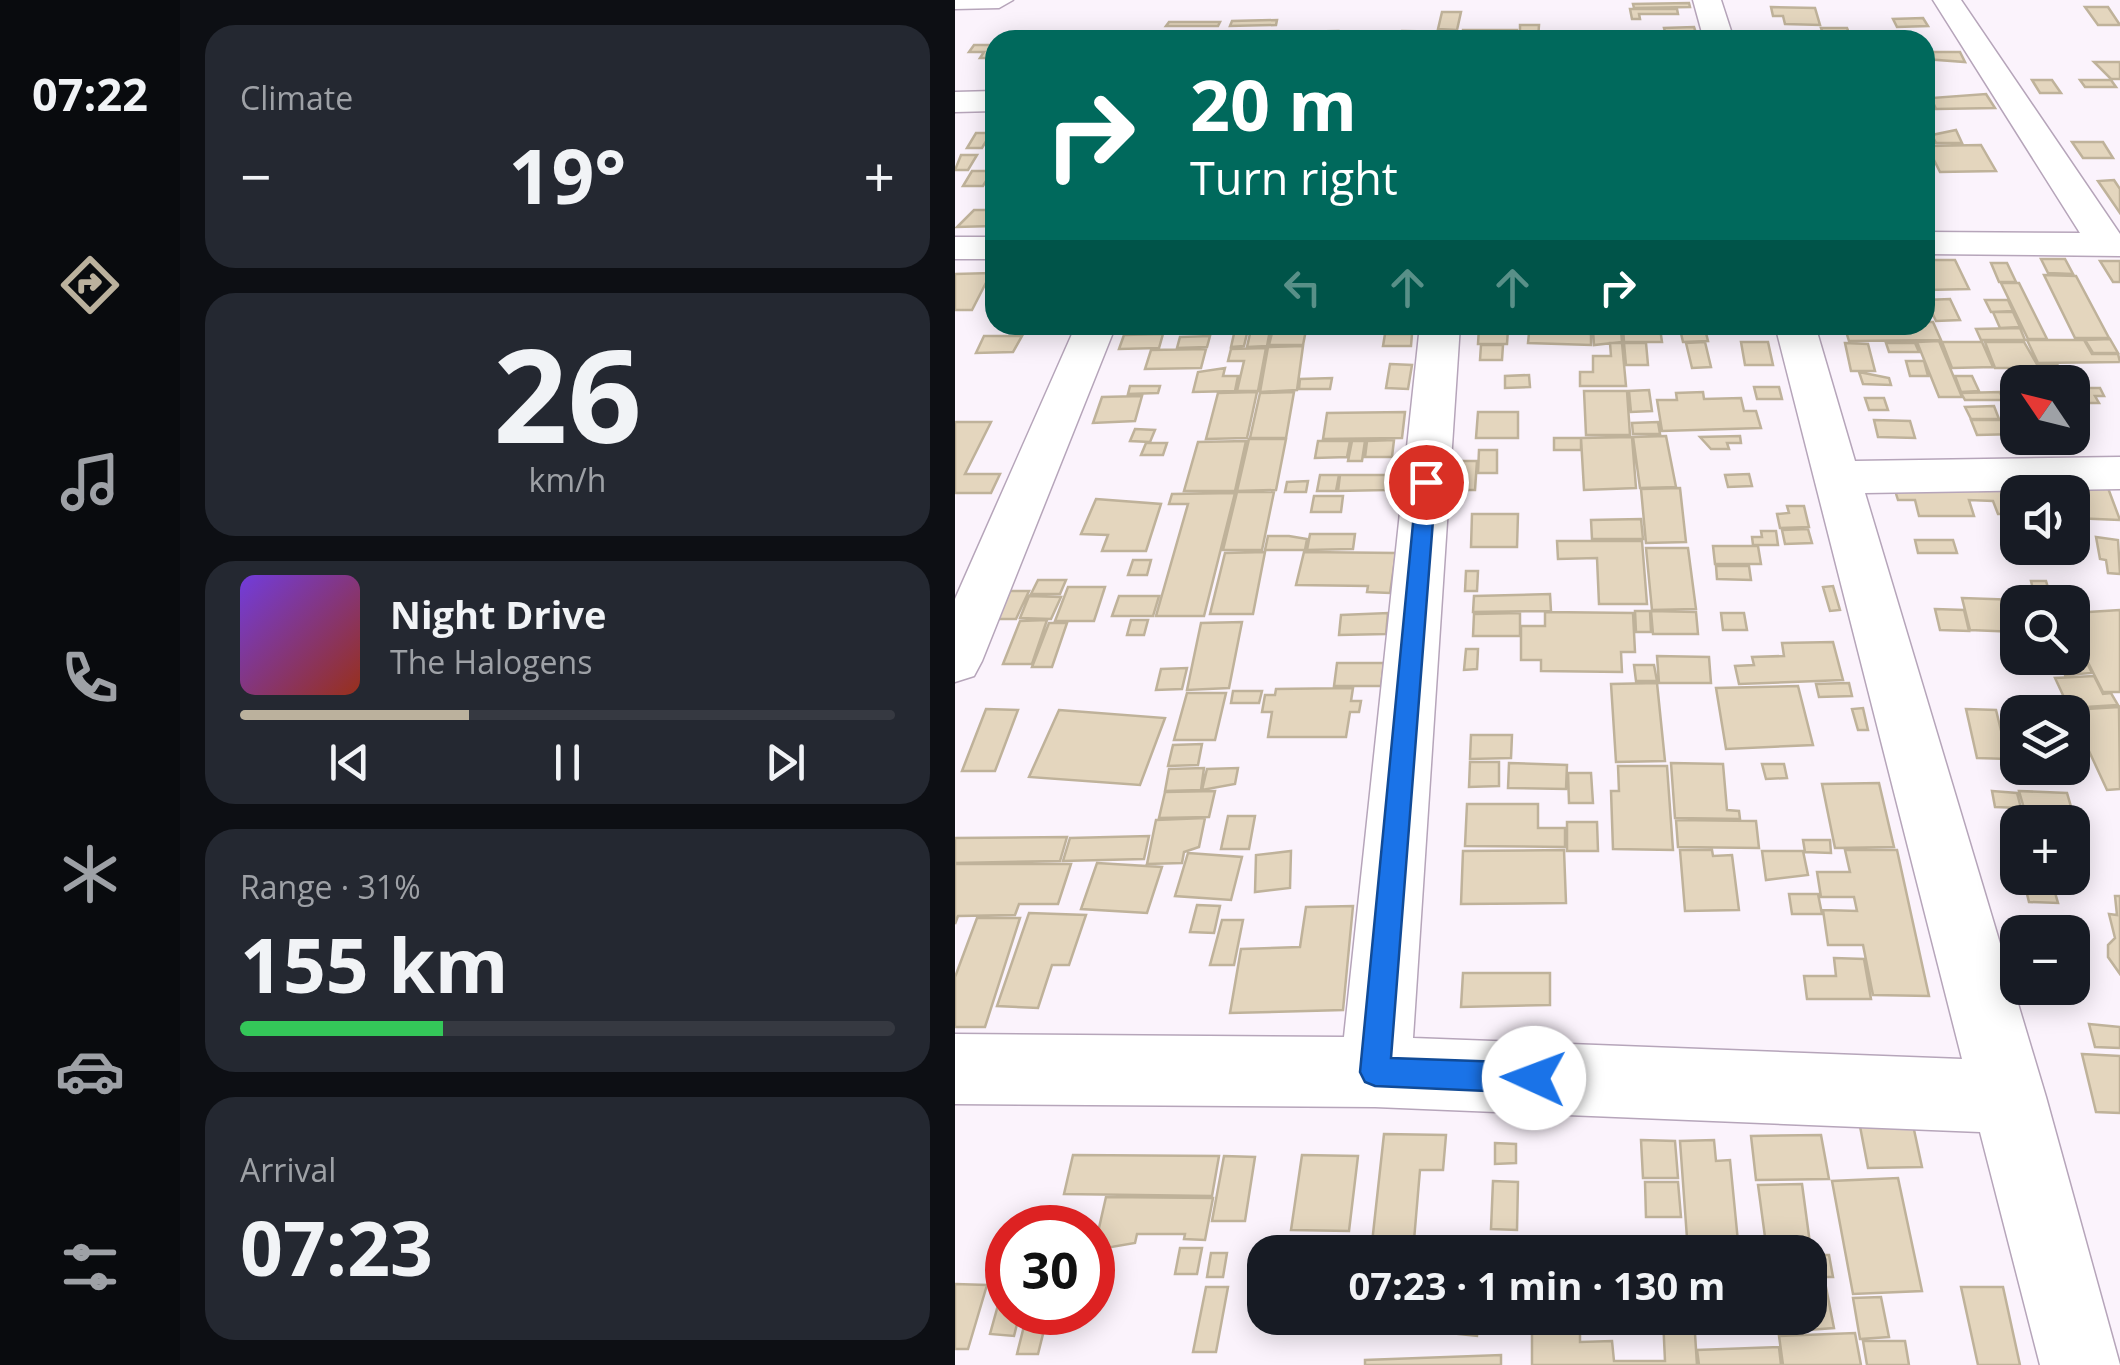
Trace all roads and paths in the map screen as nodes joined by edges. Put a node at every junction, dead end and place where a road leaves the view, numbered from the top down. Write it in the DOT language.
graph roads {
  1 [pos="955,0"];
  2 [pos="999,0"];
  3 [pos="1707,0"];
  4 [pos="1947,0"];
  5 [pos="1716,30"];
  6 [pos="985,101"];
  7 [pos="955,102"];
  8 [pos="1935,243"];
  9 [pos="2113,245"];
  10 [pos="955,248"];
  11 [pos="985,248"];
  12 [pos="1092,335"];
  13 [pos="1439,335"];
  14 [pos="1798,335"];
  15 [pos="2120,473"];
  16 [pos="1836,477"];
  17 [pos="955,662"];
  18 [pos="955,1069"];
  19 [pos="1375,1072"];
  20 [pos="2009,1097"];
  21 [pos="2081,1365"];
  1 -- 2 [label="street"];
  3 -- 5 [label="street"];
  4 -- 9 [label="street"];
  6 -- 7 [label="street"];
  8 -- 9 [label="street"];
  10 -- 11 [label="street"];
  12 -- 17 [label="street"];
  13 -- 19 [label="street"];
  14 -- 16 [label="street"];
  15 -- 16 [label="street"];
  16 -- 20 [label="street"];
  18 -- 19 [label="street"];
  19 -- 20 [label="street"];
  20 -- 21 [label="street"];
}
